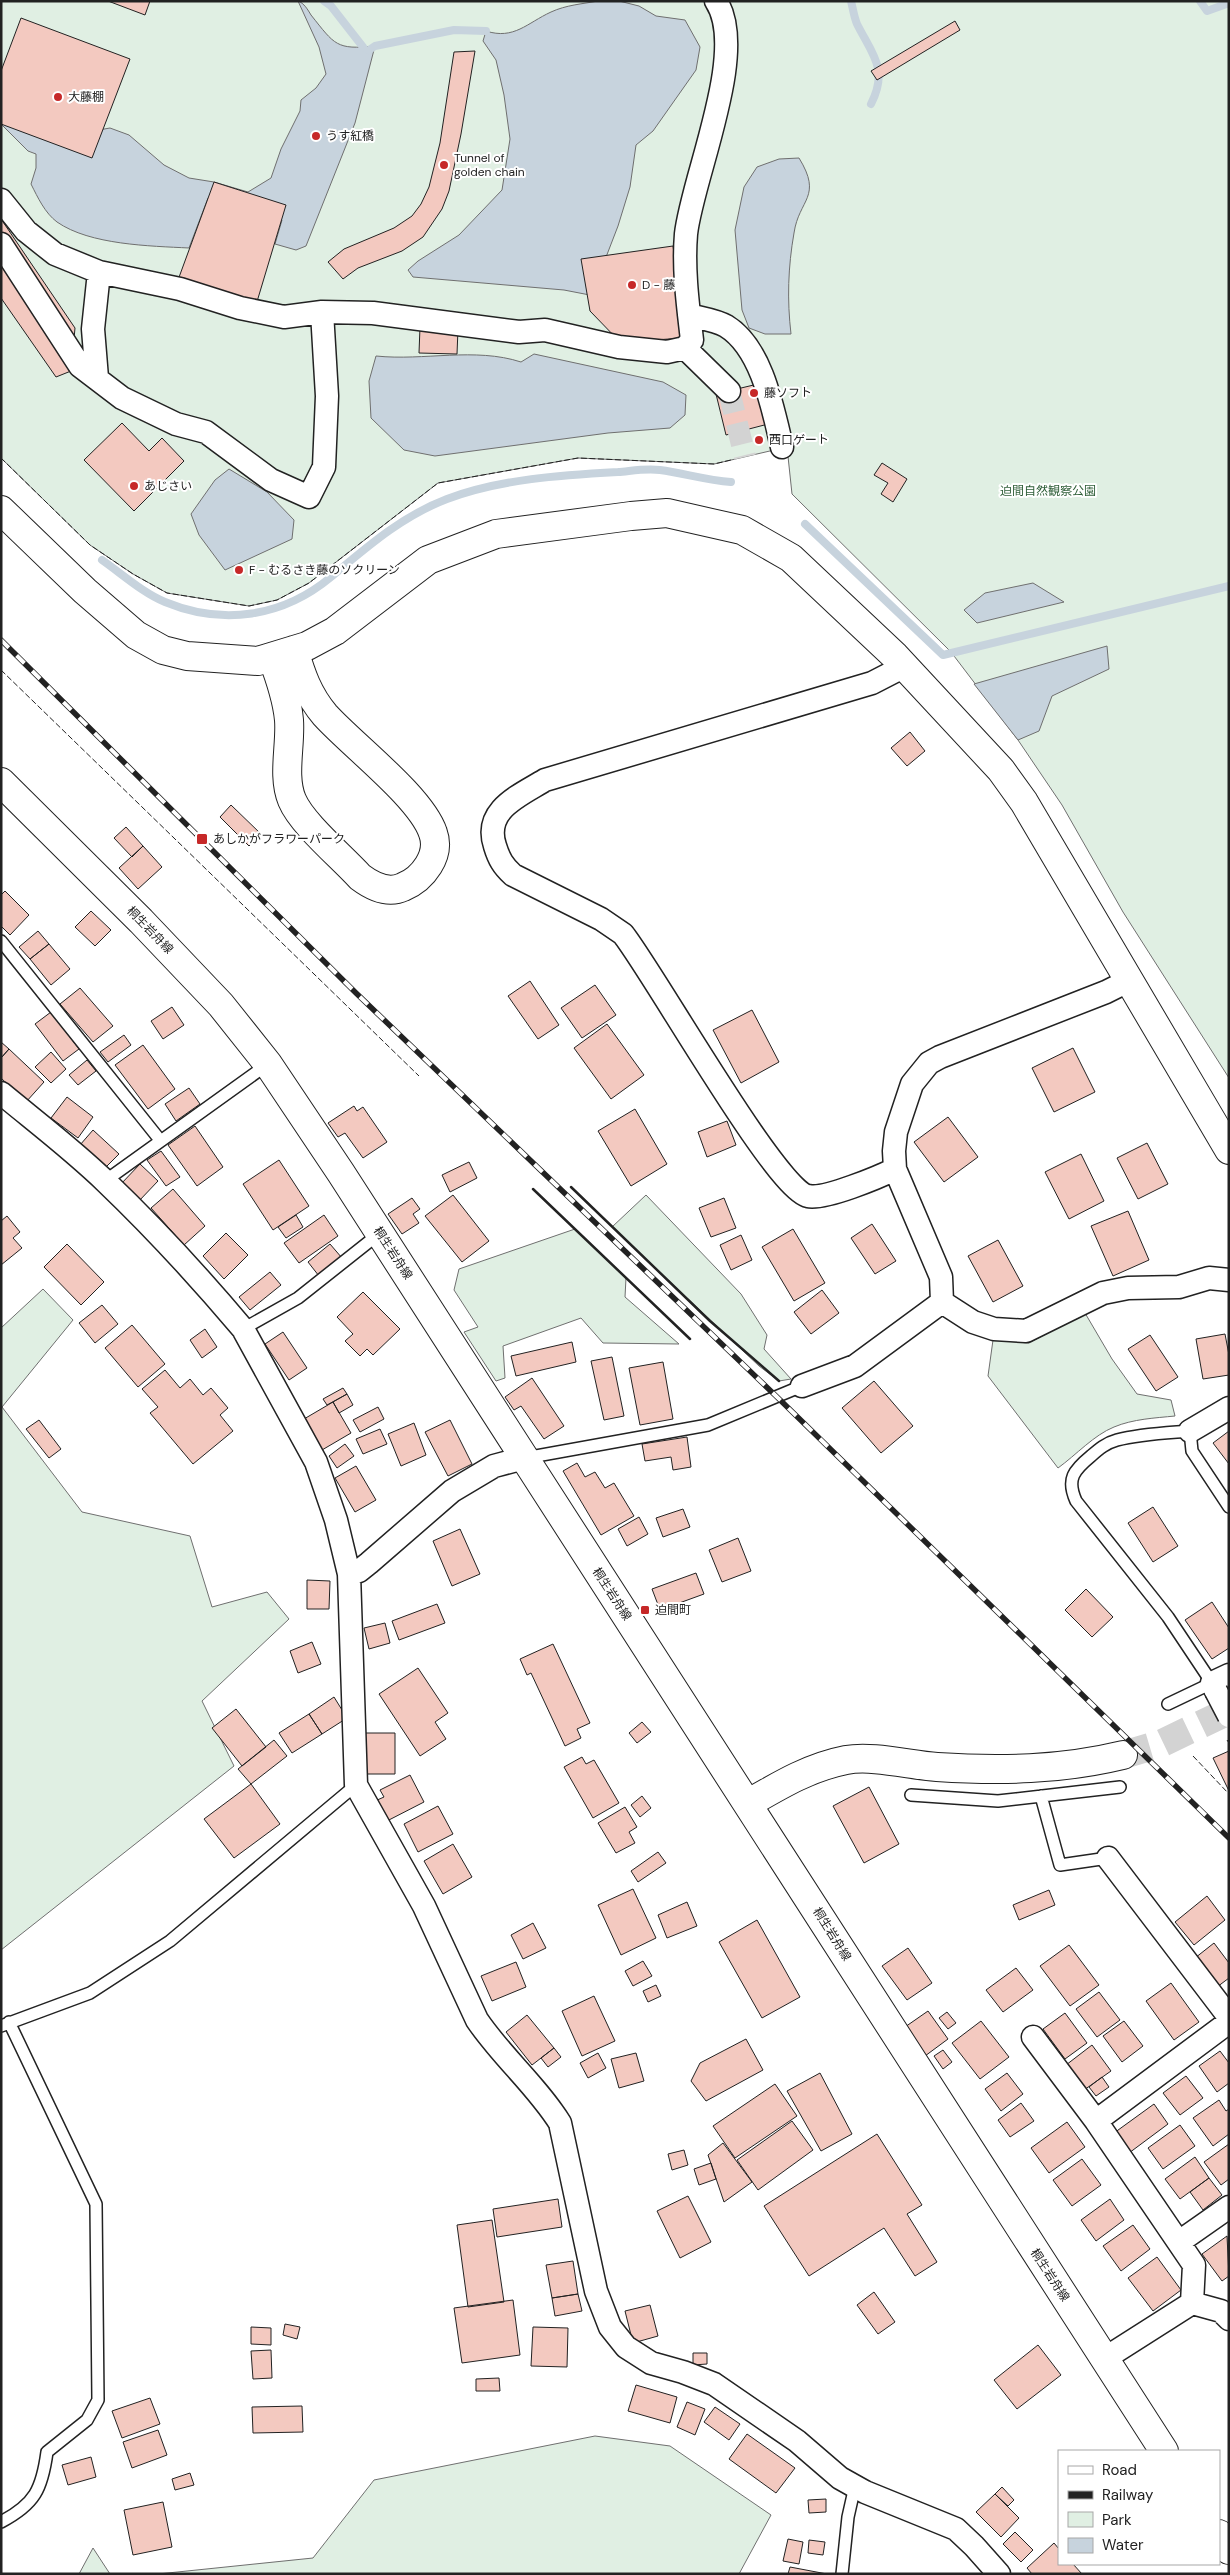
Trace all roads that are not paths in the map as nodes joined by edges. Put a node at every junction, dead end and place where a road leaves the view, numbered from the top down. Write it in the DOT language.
graph roads {
  1 [pos="716,1"];
  2 [pos="1,200"];
  3 [pos="1,244"];
  4 [pos="100,272"];
  5 [pos="322,312"];
  6 [pos="689,314"];
  7 [pos="686,348"];
  8 [pos="97,378"];
  9 [pos="729,391"];
  10 [pos="782,447"];
  11 [pos="1,510"];
  12 [pos="283,654"];
  13 [pos="905,666"];
  14 [pos="1,782"];
  15 [pos="1,941"];
  16 [pos="1128,981"];
  17 [pos="268,1064"];
  18 [pos="1,1093"];
  19 [pos="160,1140"];
  20 [pos="1229,1150"];
  21 [pos="895,1169"];
  22 [pos="105,1181"];
  23 [pos="380,1233"];
  24 [pos="1229,1280"];
  25 [pos="942,1302"];
  26 [pos="243,1330"];
  27 [pos="802,1386"];
  28 [pos="1229,1408"];
  29 [pos="1190,1431"];
  30 [pos="524,1458"];
  31 [pos="1229,1507"];
  32 [pos="349,1574"];
  33 [pos="1219,1683"];
  34 [pos="1168,1704"];
  35 [pos="1229,1716"];
  36 [pos="1123,1755"];
  37 [pos="356,1785"];
  38 [pos="1120,1787"];
  39 [pos="911,1795"];
  40 [pos="1041,1796"];
  41 [pos="748,1803"];
  42 [pos="1108,1858"];
  43 [pos="1229,2017"];
  44 [pos="1229,2022"];
  45 [pos="5,2024"];
  46 [pos="1032,2037"];
  47 [pos="1096,2121"];
  48 [pos="1229,2206"];
  49 [pos="1179,2242"];
  50 [pos="1192,2303"];
  51 [pos="1229,2320"];
  52 [pos="1104,2359"];
  53 [pos="1163,2450"];
  54 [pos="855,2486"];
  55 [pos="1,2522"];
  56 [pos="1220,2536"];
  57 [pos="1229,2550"];
  58 [pos="842,2574"];
  59 [pos="999,2574"];
  1 -- 6 [label="street"];
  2 -- 4 [label="street"];
  3 -- 8 [label="street"];
  4 -- 5 [label="street"];
  4 -- 8 [label="street"];
  5 -- 7 [label="street"];
  5 -- 8 [label="street"];
  6 -- 7 [label="street"];
  6 -- 10 [label="street"];
  7 -- 9 [label="street"];
  11 -- 12 [label="street"];
  12 -- 12 [label="street"];
  12 -- 13 [label="street"];
  13 -- 16 [label="street"];
  13 -- 21 [label="street"];
  14 -- 17 [label="street, 桐生岩舟線"];
  15 -- 19 [label="lane"];
  16 -- 20 [label="street"];
  16 -- 21 [label="street"];
  17 -- 19 [label="lane"];
  17 -- 23 [label="street, 桐生岩舟線"];
  18 -- 22 [label="street"];
  19 -- 22 [label="lane"];
  21 -- 25 [label="street"];
  22 -- 26 [label="street"];
  23 -- 26 [label="lane"];
  23 -- 30 [label="street, 桐生岩舟線"];
  24 -- 25 [label="street"];
  25 -- 27 [label="street"];
  26 -- 32 [label="street"];
  27 -- 30 [label="lane"];
  28 -- 29 [label="street"];
  29 -- 31 [label="lane"];
  29 -- 33 [label="lane"];
  30 -- 32 [label="street"];
  30 -- 41 [label="street, 桐生岩舟線"];
  32 -- 37 [label="street"];
  33 -- 34 [label="lane"];
  33 -- 35 [label="street, bridge"];
  36 -- 41 [label="street"];
  37 -- 45 [label="lane"];
  37 -- 54 [label="street"];
  38 -- 40 [label="lane"];
  39 -- 40 [label="lane"];
  40 -- 42 [label="lane"];
  41 -- 52 [label="street, 桐生岩舟線"];
  42 -- 43 [label="street"];
  44 -- 47 [label="street"];
  45 -- 55 [label="lane"];
  46 -- 47 [label="street"];
  47 -- 49 [label="street"];
  48 -- 49 [label="street"];
  49 -- 50 [label="street"];
  50 -- 51 [label="street"];
  50 -- 52 [label="street"];
  52 -- 53 [label="street, 桐生岩舟線"];
  54 -- 58 [label="lane"];
  54 -- 59 [label="street"];
  56 -- 57 [label="street"];
}
